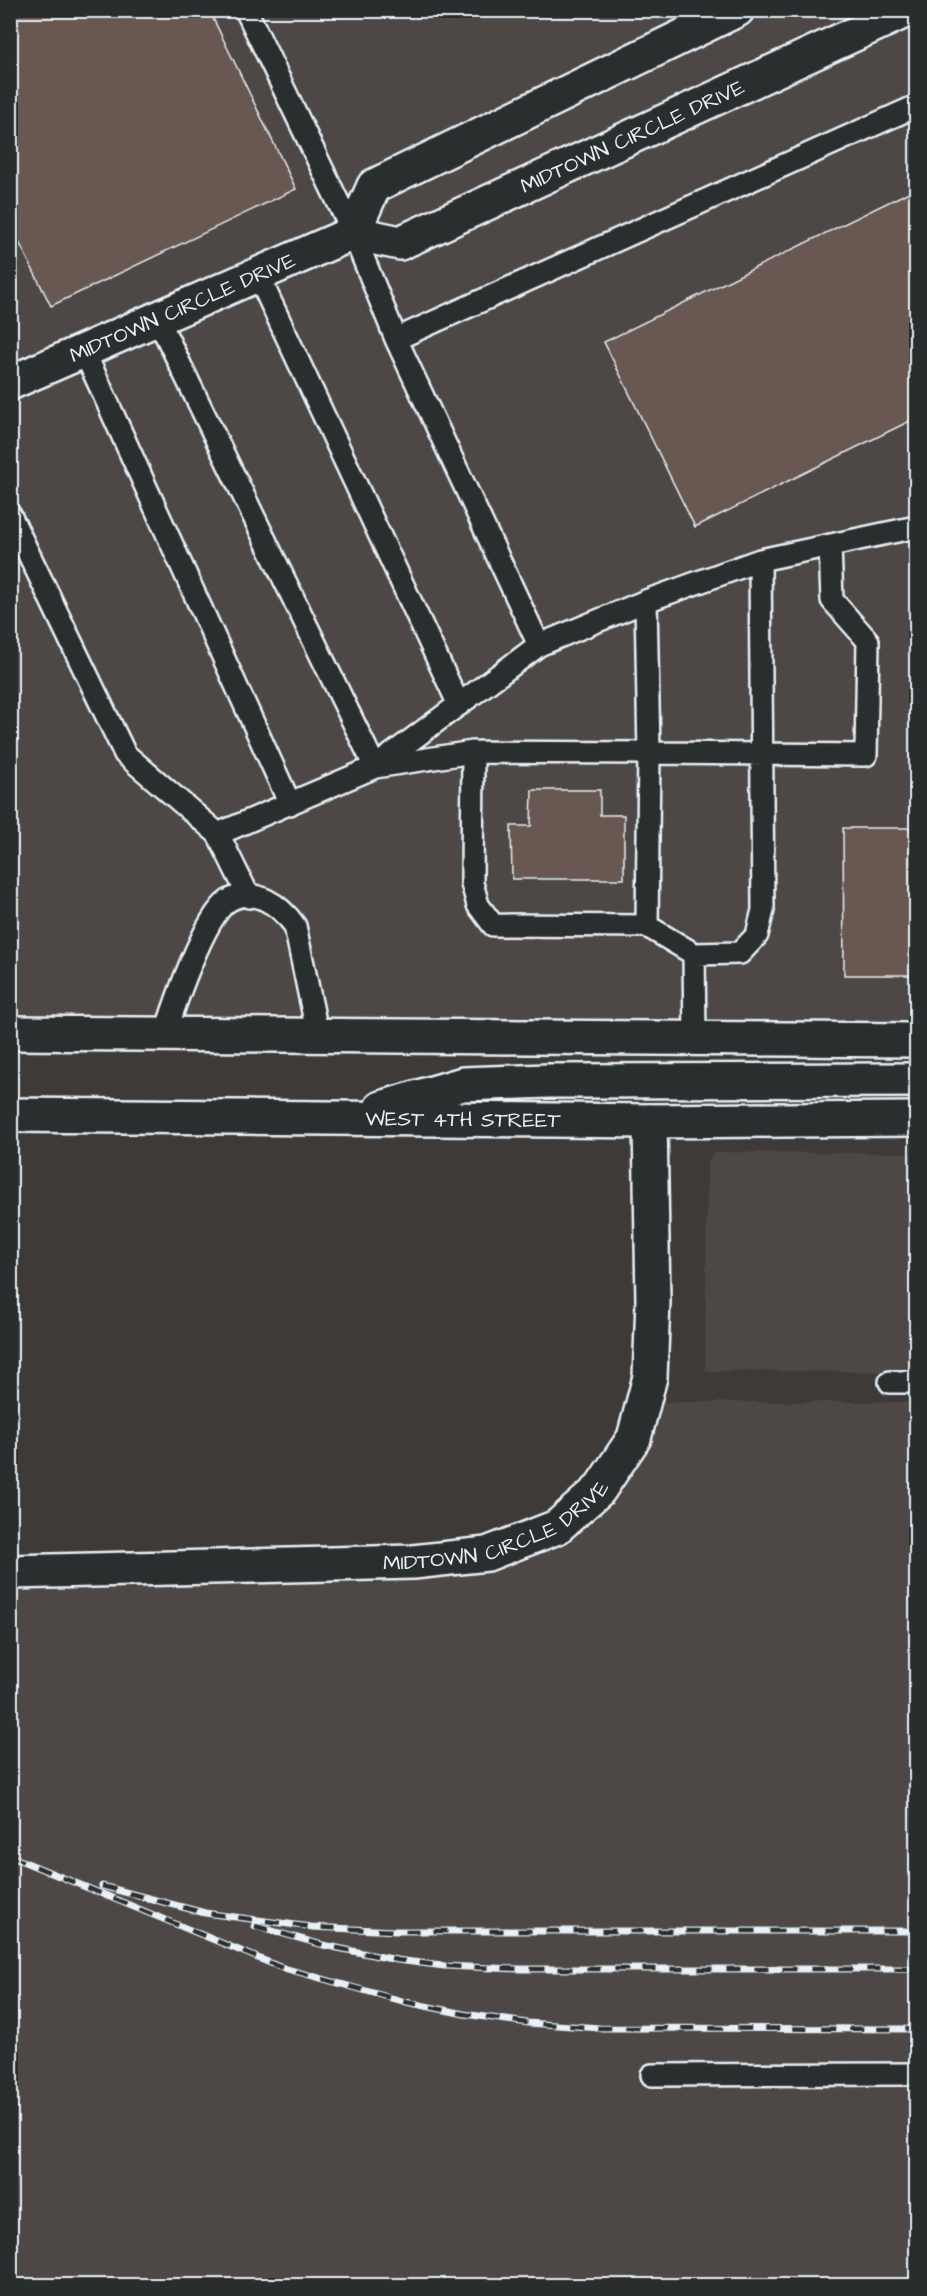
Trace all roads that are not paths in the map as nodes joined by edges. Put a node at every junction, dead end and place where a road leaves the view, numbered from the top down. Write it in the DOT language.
graph roads {
  1 [pos="246,10"];
  2 [pos="737,10"];
  3 [pos="907,10"];
  4 [pos="916,106"];
  5 [pos="353,233"];
  6 [pos="258,275"];
  7 [pos="158,319"];
  8 [pos="396,339"];
  9 [pos="84,351"];
  10 [pos="12,379"];
  11 [pos="10,515"];
  12 [pos="916,527"];
  13 [pos="830,545"];
  14 [pos="760,560"];
  15 [pos="646,602"];
  16 [pos="539,645"];
  17 [pos="459,705"];
  18 [pos="473,752"];
  19 [pos="649,753"];
  20 [pos="761,755"];
  21 [pos="375,767"];
  22 [pos="290,804"];
  23 [pos="218,834"];
  24 [pos="249,897"];
  25 [pos="647,926"];
  26 [pos="694,954"];
  27 [pos="10,1033"];
  28 [pos="165,1035"];
  29 [pos="318,1036"];
  30 [pos="695,1038"];
  31 [pos="916,1040"];
  32 [pos="916,1080"];
  33 [pos="10,1115"];
  34 [pos="348,1118"];
  35 [pos="916,1119"];
  36 [pos="650,1121"];
  37 [pos="890,1382"];
  38 [pos="916,1382"];
  39 [pos="10,1572"];
  40 [pos="916,2074"];
  41 [pos="652,2075"];
  1 -- 5 [label="lane"];
  2 -- 5 [label="street"];
  3 -- 5 [label="street, MIDTOWN CIRCLE DRIVE"];
  4 -- 8 [label="lane"];
  5 -- 6 [label="street, MIDTOWN CIRCLE DRIVE"];
  5 -- 8 [label="lane"];
  6 -- 7 [label="street, MIDTOWN CIRCLE DRIVE"];
  6 -- 17 [label="lane"];
  7 -- 9 [label="street, MIDTOWN CIRCLE DRIVE"];
  7 -- 21 [label="lane"];
  8 -- 16 [label="lane"];
  9 -- 10 [label="street, MIDTOWN CIRCLE DRIVE"];
  9 -- 22 [label="lane"];
  11 -- 23 [label="lane"];
  12 -- 13 [label="lane"];
  13 -- 14 [label="lane"];
  13 -- 20 [label="lane"];
  14 -- 15 [label="lane"];
  14 -- 20 [label="lane"];
  15 -- 16 [label="lane"];
  15 -- 19 [label="lane"];
  16 -- 17 [label="lane"];
  17 -- 21 [label="lane"];
  18 -- 19 [label="lane"];
  18 -- 21 [label="lane"];
  18 -- 25 [label="lane"];
  19 -- 20 [label="lane"];
  19 -- 25 [label="lane"];
  20 -- 26 [label="lane"];
  21 -- 22 [label="lane"];
  22 -- 23 [label="lane"];
  23 -- 24 [label="lane"];
  24 -- 28 [label="lane"];
  24 -- 29 [label="lane"];
  25 -- 26 [label="lane"];
  26 -- 30 [label="lane"];
  27 -- 28 [label="street"];
  28 -- 29 [label="street"];
  29 -- 30 [label="street"];
  30 -- 31 [label="street"];
  32 -- 34 [label="street"];
  33 -- 34 [label="street, WEST 4TH STREET"];
  34 -- 36 [label="street, WEST 4TH STREET"];
  35 -- 36 [label="street, WEST 4TH STREET"];
  36 -- 39 [label="street, MIDTOWN CIRCLE DRIVE"];
  37 -- 38 [label="lane"];
  40 -- 41 [label="lane"];
}
